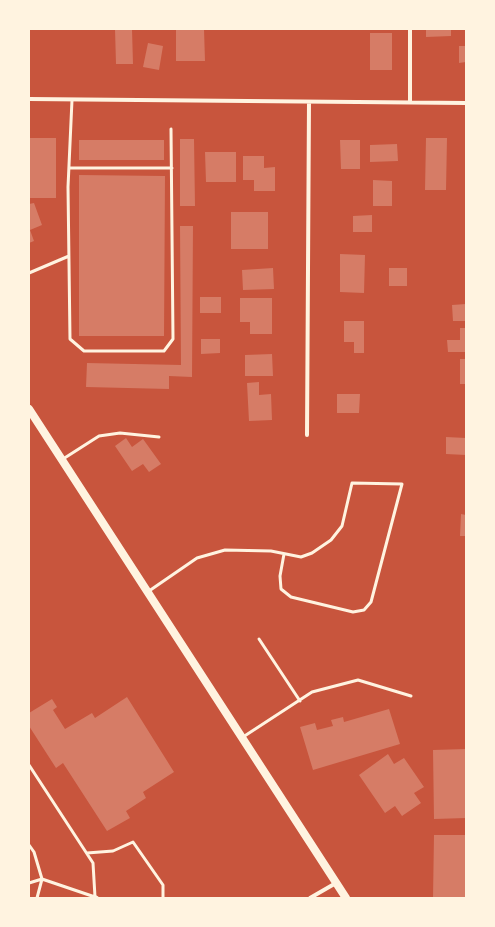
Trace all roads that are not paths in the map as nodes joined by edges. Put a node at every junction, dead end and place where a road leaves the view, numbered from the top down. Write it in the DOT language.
graph roads {
  1 [pos="410,29"];
  2 [pos="29,99"];
  3 [pos="72,100"];
  4 [pos="309,102"];
  5 [pos="410,102"];
  6 [pos="466,103"];
  7 [pos="171,128"];
  8 [pos="68,168"];
  9 [pos="172,168"];
  10 [pos="69,256"];
  11 [pos="29,273"];
  12 [pos="29,409"];
  13 [pos="307,435"];
  14 [pos="159,438"];
  15 [pos="61,460"];
  16 [pos="284,554"];
  17 [pos="148,592"];
  18 [pos="258,639"];
  19 [pos="411,696"];
  20 [pos="300,701"];
  21 [pos="242,738"];
  22 [pos="29,765"];
  23 [pos="29,845"];
  24 [pos="87,853"];
  25 [pos="42,879"];
  26 [pos="29,882"];
  27 [pos="336,883"];
  28 [pos="96,897"];
  29 [pos="36,898"];
  30 [pos="163,898"];
  31 [pos="310,898"];
  32 [pos="346,898"];
  1 -- 5 [label="street"];
  2 -- 3 [label="street"];
  3 -- 4 [label="street"];
  3 -- 8 [label="lane"];
  4 -- 5 [label="street"];
  4 -- 13 [label="street"];
  5 -- 6 [label="street"];
  7 -- 9 [label="lane"];
  8 -- 9 [label="lane"];
  8 -- 10 [label="lane"];
  9 -- 10 [label="lane"];
  10 -- 11 [label="lane"];
  12 -- 15 [label="main road"];
  14 -- 15 [label="lane"];
  15 -- 17 [label="main road"];
  16 -- 16 [label="lane"];
  16 -- 17 [label="lane"];
  17 -- 21 [label="main road"];
  18 -- 20 [label="lane"];
  19 -- 20 [label="lane"];
  20 -- 21 [label="lane"];
  21 -- 27 [label="main road"];
  22 -- 24 [label="lane"];
  23 -- 25 [label="lane"];
  24 -- 28 [label="lane"];
  24 -- 30 [label="lane"];
  25 -- 26 [label="lane"];
  25 -- 28 [label="lane"];
  25 -- 29 [label="lane"];
  27 -- 31 [label="street"];
  27 -- 32 [label="main road"];
}
